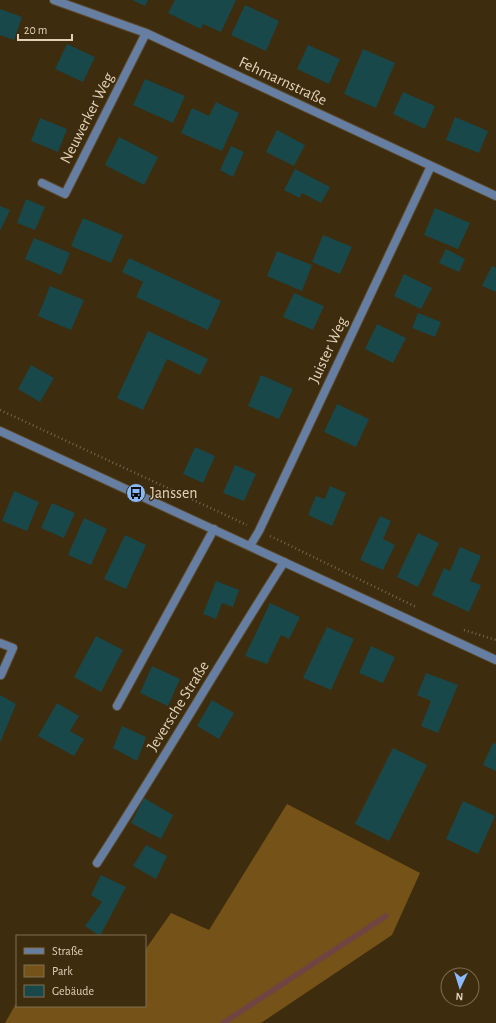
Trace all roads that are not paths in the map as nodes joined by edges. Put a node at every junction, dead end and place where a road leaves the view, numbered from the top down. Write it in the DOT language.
graph roads {
  1 [pos="54,0"];
  2 [pos="146,33"];
  3 [pos="431,166"];
  4 [pos="42,183"];
  5 [pos="496,196"];
  6 [pos="0,431"];
  7 [pos="214,530"];
  8 [pos="250,546"];
  9 [pos="284,562"];
  10 [pos="0,642"];
  11 [pos="496,660"];
  12 [pos="1,675"];
  13 [pos="117,706"];
  14 [pos="96,864"];
  1 -- 2 [label="street, Fehmarnstraße"];
  2 -- 3 [label="street, Fehmarnstraße"];
  2 -- 4 [label="street, Neuwerker Weg"];
  3 -- 5 [label="street, Fehmarnstraße"];
  3 -- 8 [label="street, Juister Weg"];
  6 -- 7 [label="street"];
  7 -- 8 [label="street"];
  7 -- 13 [label="street"];
  8 -- 9 [label="street"];
  9 -- 11 [label="street"];
  9 -- 14 [label="street, Jeversche Straße"];
  10 -- 12 [label="street"];
}
